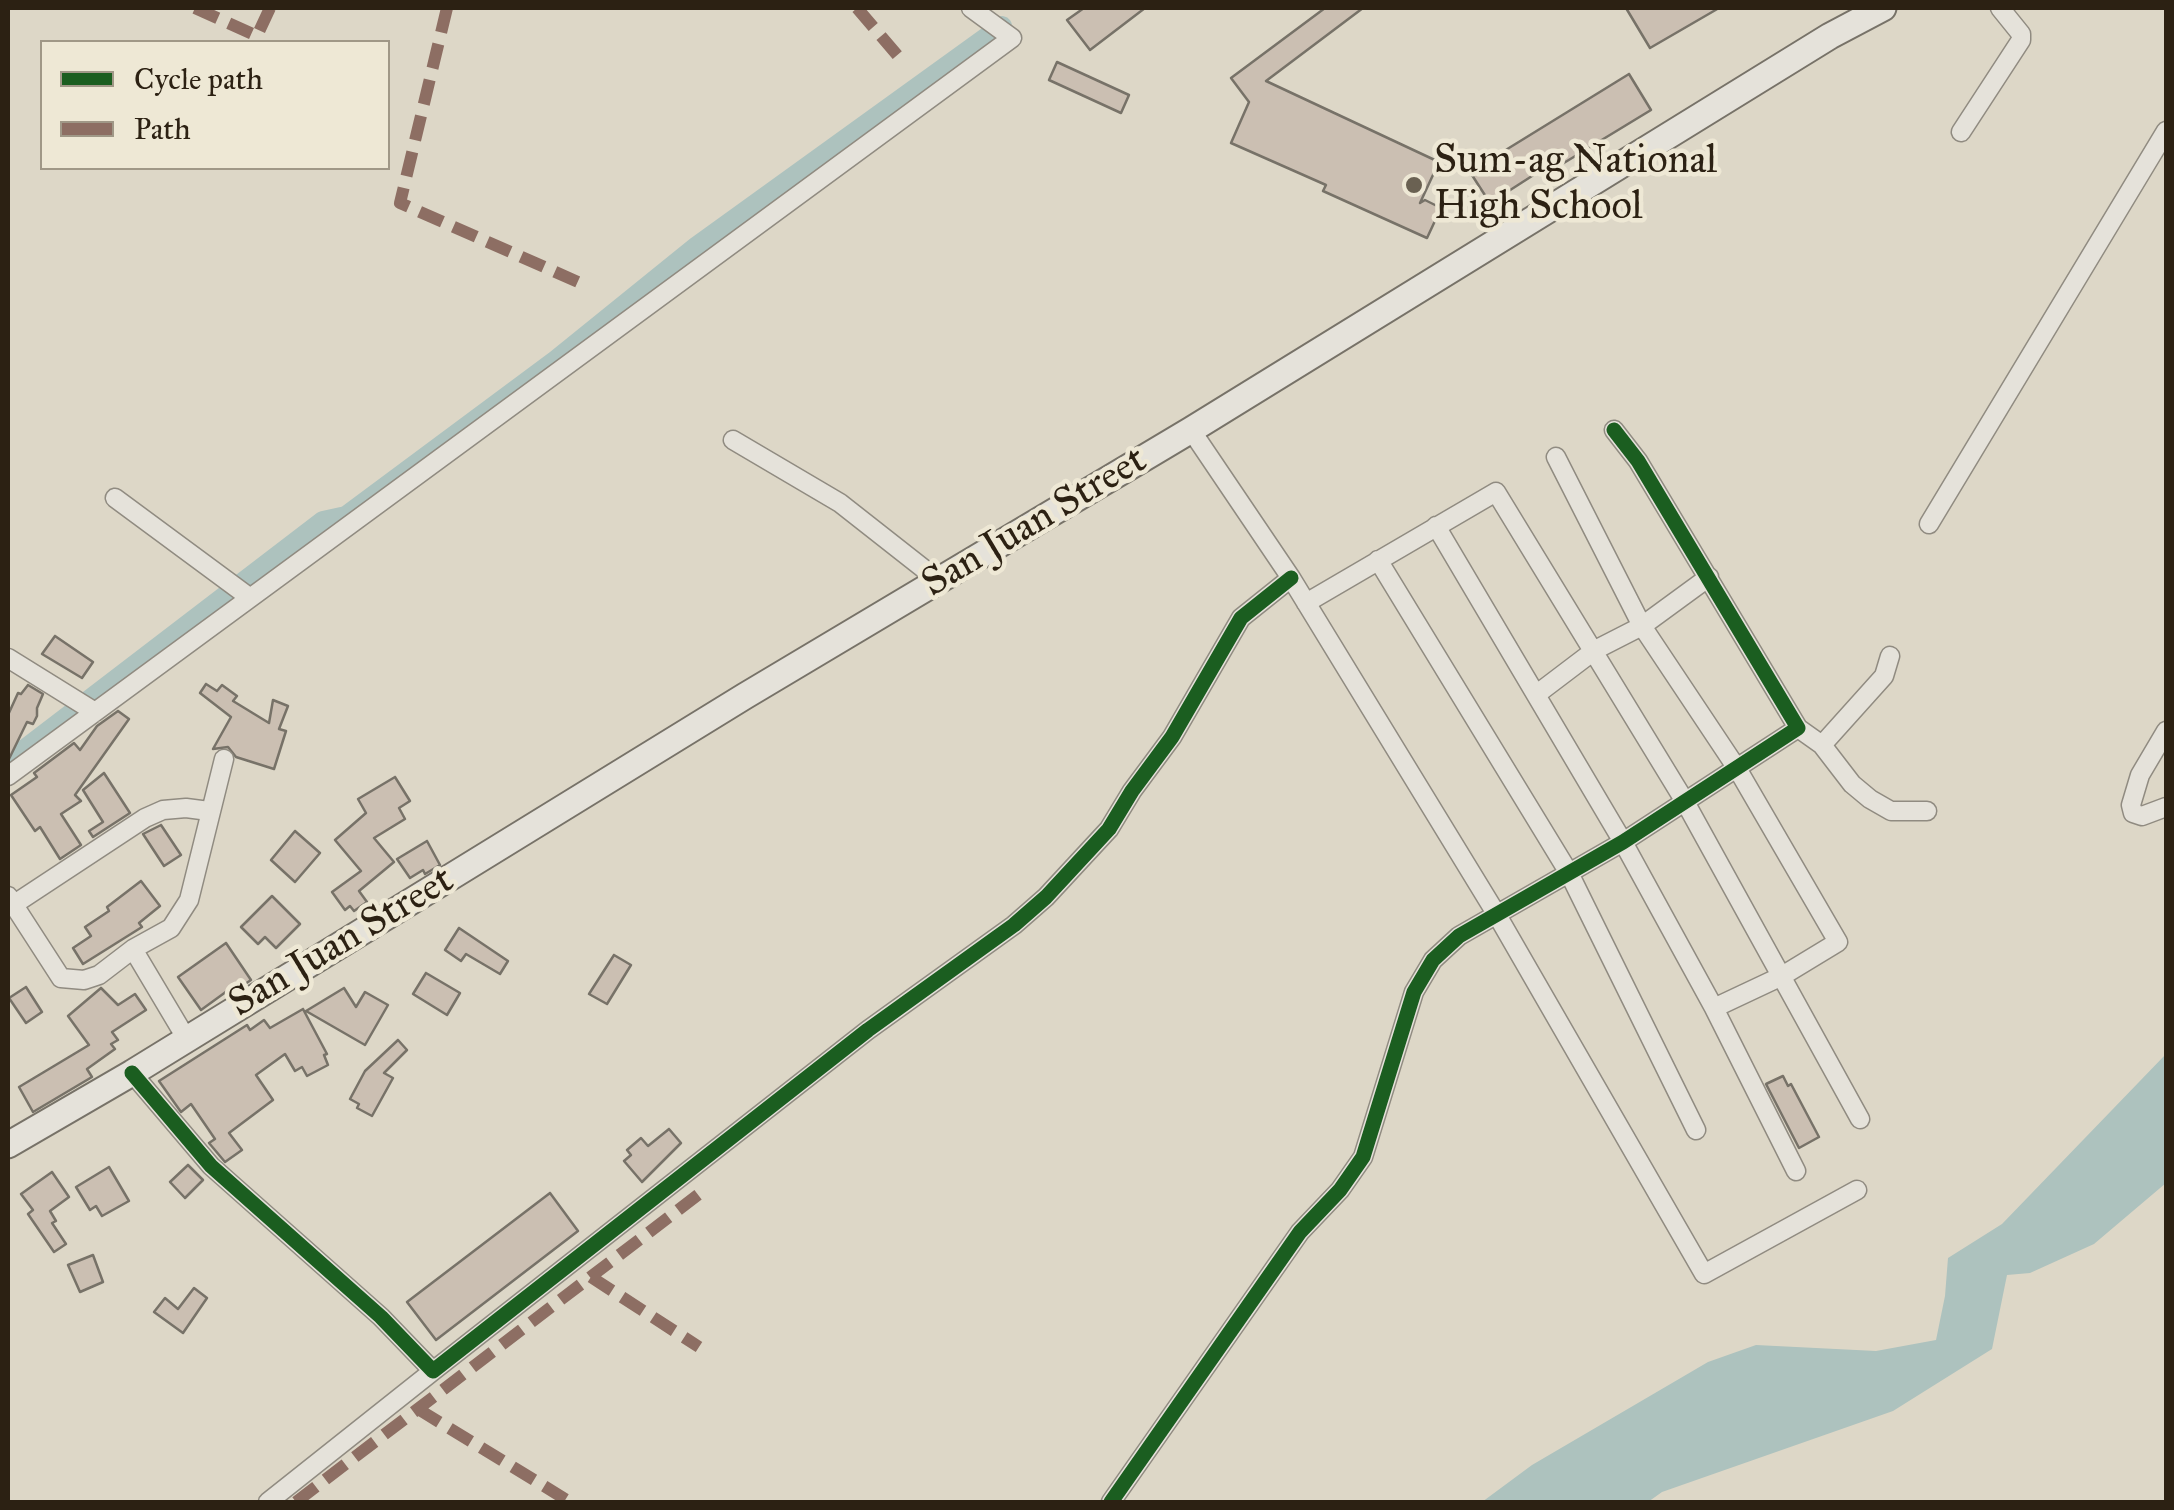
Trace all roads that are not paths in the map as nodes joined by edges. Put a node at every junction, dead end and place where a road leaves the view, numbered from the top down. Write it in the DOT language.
graph roads {
  1 [pos="972,8"];
  2 [pos="1882,8"];
  3 [pos="2000,8"];
  4 [pos="2166,130"];
  5 [pos="1961,132"];
  6 [pos="1191,430"];
  7 [pos="1614,430"];
  8 [pos="733,440"];
  9 [pos="1556,457"];
  10 [pos="114,498"];
  11 [pos="1929,524"];
  12 [pos="1436,526"];
  13 [pos="1378,560"];
  14 [pos="1709,576"];
  15 [pos="1291,578"];
  16 [pos="938,580"];
  17 [pos="245,594"];
  18 [pos="1306,603"];
  19 [pos="1642,626"];
  20 [pos="1595,650"];
  21 [pos="1890,656"];
  22 [pos="8,658"];
  23 [pos="1537,694"];
  24 [pos="92,711"];
  25 [pos="1798,728"];
  26 [pos="2166,732"];
  27 [pos="1822,745"];
  28 [pos="224,759"];
  29 [pos="1738,770"];
  30 [pos="8,776"];
  31 [pos="1684,800"];
  32 [pos="2166,807"];
  33 [pos="209,811"];
  34 [pos="1926,811"];
  35 [pos="1623,842"];
  36 [pos="1568,873"];
  37 [pos="10,901"];
  38 [pos="1498,915"];
  39 [pos="133,949"];
  40 [pos="1782,976"];
  41 [pos="1714,1008"];
  42 [pos="186,1038"];
  43 [pos="132,1072"];
  44 [pos="1860,1119"];
  45 [pos="1696,1130"];
  46 [pos="8,1146"];
  47 [pos="1796,1171"];
  48 [pos="1857,1190"];
  49 [pos="433,1372"];
  50 [pos="268,1502"];
  51 [pos="1110,1502"];
  1 -- 17 [label="street"];
  2 -- 6 [label="main road, San Juan Street"];
  3 -- 5 [label="street"];
  4 -- 11 [label="street"];
  6 -- 15 [label="street"];
  6 -- 16 [label="main road, San Juan Street"];
  7 -- 14 [label="street"];
  8 -- 16 [label="street"];
  9 -- 19 [label="street"];
  10 -- 17 [label="street"];
  12 -- 13 [label="street"];
  12 -- 20 [label="street"];
  12 -- 23 [label="street"];
  13 -- 18 [label="street"];
  13 -- 36 [label="street"];
  14 -- 19 [label="street"];
  14 -- 25 [label="street"];
  15 -- 18 [label="street"];
  15 -- 49 [label="street"];
  16 -- 42 [label="main road, San Juan Street"];
  17 -- 24 [label="street"];
  18 -- 38 [label="street"];
  19 -- 20 [label="street"];
  19 -- 29 [label="street"];
  20 -- 23 [label="street"];
  20 -- 31 [label="street"];
  21 -- 27 [label="street"];
  22 -- 24 [label="street"];
  23 -- 35 [label="street"];
  24 -- 30 [label="street"];
  25 -- 27 [label="street"];
  25 -- 29 [label="street"];
  26 -- 32 [label="street"];
  27 -- 34 [label="street"];
  28 -- 33 [label="street"];
  29 -- 31 [label="street"];
  29 -- 40 [label="street"];
  31 -- 35 [label="street"];
  31 -- 40 [label="street"];
  33 -- 37 [label="street"];
  33 -- 39 [label="street"];
  35 -- 36 [label="street"];
  35 -- 41 [label="street"];
  36 -- 38 [label="street"];
  36 -- 45 [label="street"];
  37 -- 39 [label="street"];
  38 -- 48 [label="street"];
  38 -- 51 [label="street"];
  39 -- 42 [label="street"];
  40 -- 41 [label="street"];
  40 -- 44 [label="street"];
  41 -- 47 [label="street"];
  42 -- 43 [label="main road, San Juan Street"];
  43 -- 46 [label="main road, San Juan Street"];
  43 -- 49 [label="street"];
  49 -- 50 [label="street"];
}
